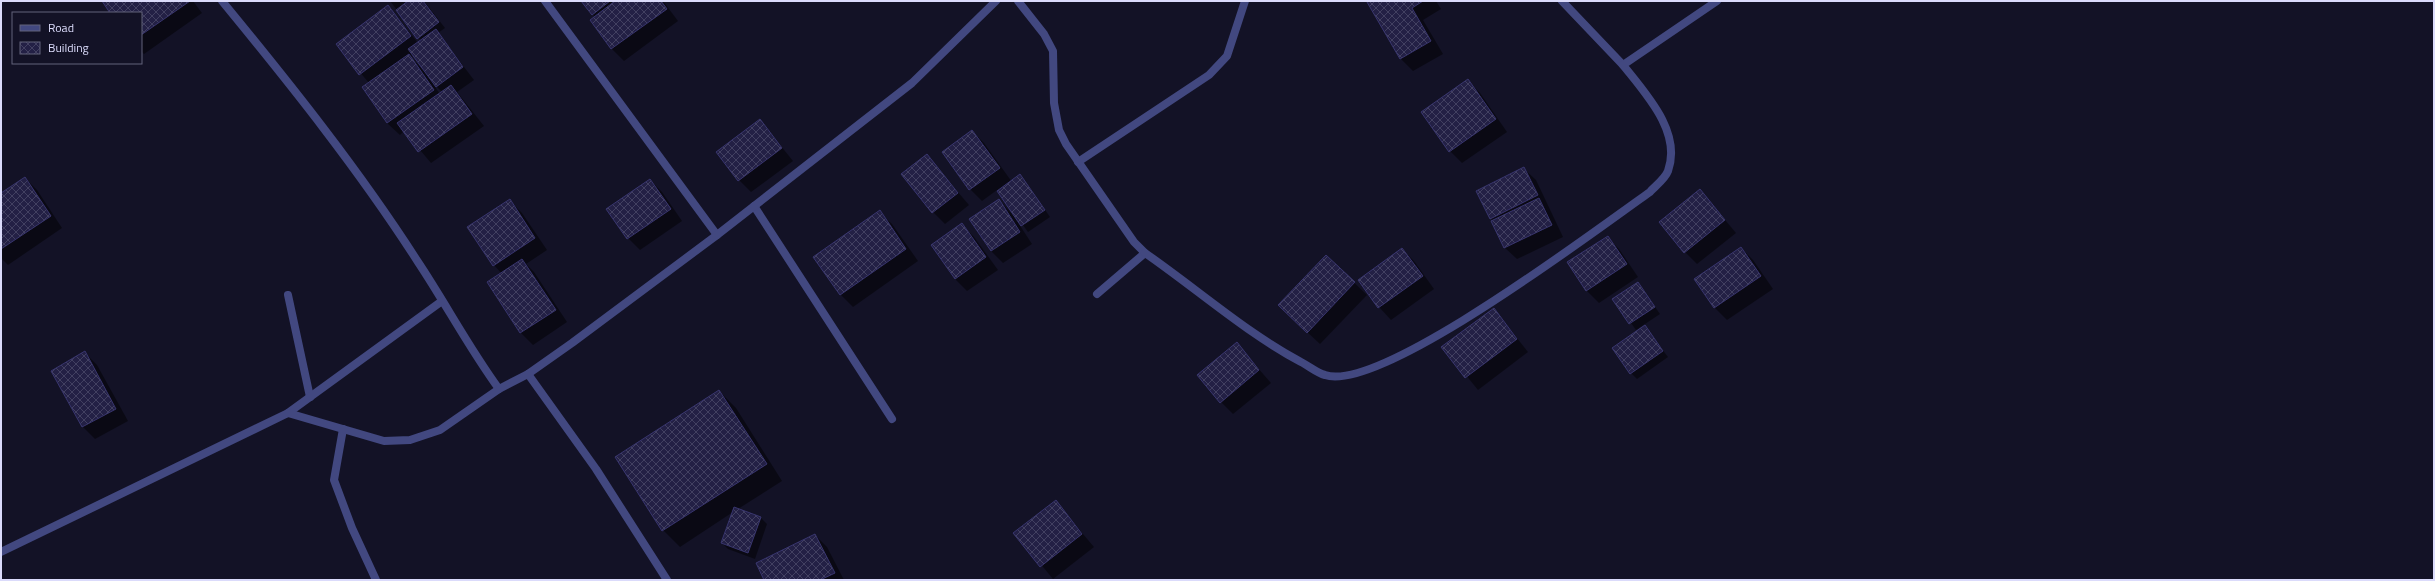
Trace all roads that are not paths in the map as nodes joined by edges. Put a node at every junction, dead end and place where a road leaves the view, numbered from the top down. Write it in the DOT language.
graph roads {
  1 [pos="222,1"];
  2 [pos="545,1"];
  3 [pos="996,1"];
  4 [pos="1018,1"];
  5 [pos="1245,1"];
  6 [pos="1562,1"];
  7 [pos="1716,1"];
  8 [pos="1624,66"];
  9 [pos="1078,162"];
  10 [pos="754,206"];
  11 [pos="717,235"];
  12 [pos="1144,253"];
  13 [pos="1097,294"];
  14 [pos="288,295"];
  15 [pos="442,301"];
  16 [pos="528,374"];
  17 [pos="499,389"];
  18 [pos="310,397"];
  19 [pos="288,413"];
  20 [pos="892,419"];
  21 [pos="343,429"];
  22 [pos="1,552"];
  23 [pos="376,580"];
  24 [pos="667,580"];
  1 -- 15 [label="street"];
  2 -- 11 [label="street"];
  3 -- 10 [label="street"];
  4 -- 9 [label="street"];
  5 -- 9 [label="street"];
  6 -- 8 [label="street"];
  7 -- 8 [label="street"];
  8 -- 12 [label="street"];
  9 -- 12 [label="street"];
  10 -- 11 [label="street"];
  10 -- 20 [label="street"];
  11 -- 16 [label="street"];
  12 -- 13 [label="street"];
  14 -- 18 [label="street"];
  15 -- 17 [label="street"];
  15 -- 18 [label="street"];
  16 -- 17 [label="street"];
  16 -- 24 [label="street"];
  17 -- 21 [label="street"];
  18 -- 19 [label="street"];
  19 -- 21 [label="street"];
  19 -- 22 [label="street"];
  21 -- 23 [label="street"];
}
